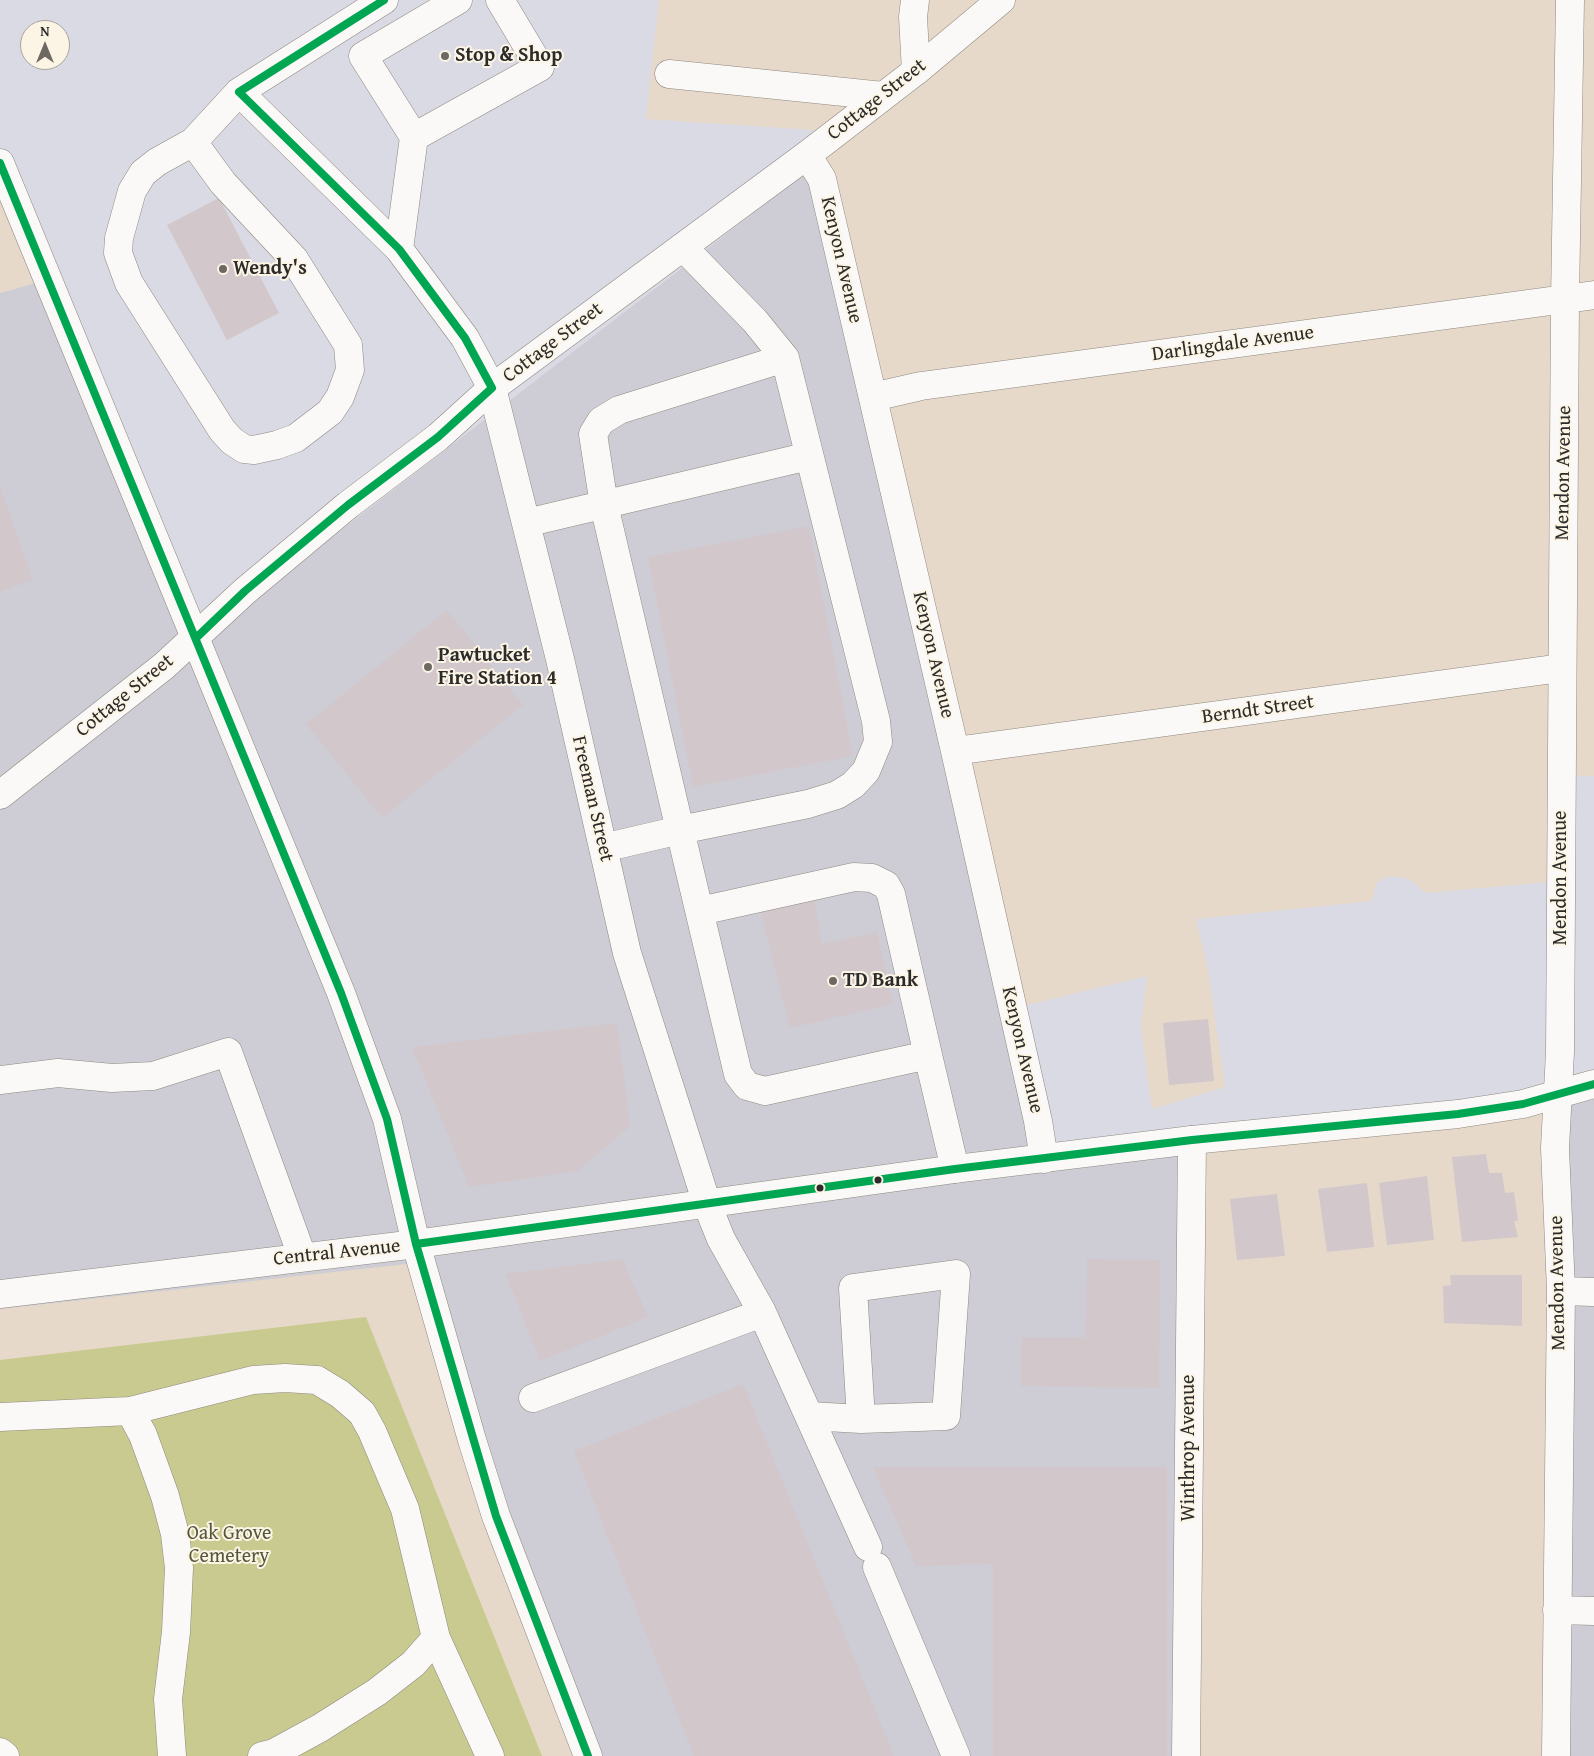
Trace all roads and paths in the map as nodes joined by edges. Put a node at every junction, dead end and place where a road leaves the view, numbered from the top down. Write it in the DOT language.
graph roads {
  1 [pos="384,0"];
  2 [pos="458,0"];
  3 [pos="500,0"];
  4 [pos="915,0"];
  5 [pos="1002,0"];
  6 [pos="1570,0"];
  7 [pos="916,71"];
  8 [pos="669,74"];
  9 [pos="238,92"];
  10 [pos="884,96"];
  11 [pos="414,137"];
  12 [pos="193,142"];
  13 [pos="808,155"];
  14 [pos="0,163"];
  15 [pos="682,247"];
  16 [pos="399,249"];
  17 [pos="1594,295"];
  18 [pos="1565,300"];
  19 [pos="785,358"];
  20 [pos="492,388"];
  21 [pos="873,397"];
  22 [pos="809,456"];
  23 [pos="604,504"];
  24 [pos="526,523"];
  25 [pos="196,638"];
  26 [pos="1562,668"];
  27 [pos="955,751"];
  28 [pos="0,795"];
  29 [pos="680,830"];
  30 [pos="603,848"];
  31 [pos="700,911"];
  32 [pos="928,1055"];
  33 [pos="0,1080"];
  34 [pos="1594,1084"];
  35 [pos="1556,1095"];
  36 [pos="1192,1140"];
  37 [pos="1044,1159"];
  38 [pos="955,1169"];
  39 [pos="707,1204"];
  40 [pos="416,1244"];
  41 [pos="302,1256"];
  42 [pos="1561,1291"];
  43 [pos="1594,1292"];
  44 [pos="0,1294"];
  45 [pos="762,1313"];
  46 [pos="533,1398"];
  47 [pos="130,1411"];
  48 [pos="810,1416"];
  49 [pos="0,1417"];
  50 [pos="861,1418"];
  51 [pos="1557,1610"];
  52 [pos="1594,1612"];
  53 [pos="436,1638"];
  54 [pos="172,1756"];
  55 [pos="262,1756"];
  56 [pos="490,1756"];
  57 [pos="588,1756"];
  58 [pos="956,1756"];
  59 [pos="1186,1756"];
  60 [pos="1556,1756"];
  1 -- 9 [label="street"];
  2 -- 11 [label="street"];
  3 -- 11 [label="street"];
  4 -- 7 [label="street"];
  5 -- 7 [label="street, Cottage Street"];
  6 -- 18 [label="street, Mendon Avenue"];
  7 -- 10 [label="street, Cottage Street"];
  8 -- 10 [label="street"];
  9 -- 12 [label="street"];
  9 -- 16 [label="street, Freeman Street"];
  10 -- 13 [label="street, Cottage Street"];
  11 -- 16 [label="street"];
  12 -- 12 [label="street"];
  13 -- 15 [label="street, Cottage Street"];
  13 -- 21 [label="street, Kenyon Avenue"];
  14 -- 25 [label="street"];
  15 -- 19 [label="street"];
  15 -- 20 [label="street, Cottage Street"];
  16 -- 20 [label="street, Freeman Street"];
  17 -- 18 [label="street, Darlingdale Avenue"];
  18 -- 21 [label="street, Darlingdale Avenue"];
  18 -- 26 [label="street, Mendon Avenue"];
  19 -- 22 [label="street"];
  19 -- 23 [label="street"];
  20 -- 24 [label="street, Freeman Street"];
  20 -- 25 [label="street, Cottage Street"];
  21 -- 27 [label="street, Kenyon Avenue"];
  22 -- 23 [label="street"];
  22 -- 29 [label="street"];
  23 -- 24 [label="street"];
  23 -- 29 [label="street"];
  24 -- 30 [label="street, Freeman Street"];
  25 -- 28 [label="street, Cottage Street"];
  25 -- 40 [label="street"];
  26 -- 27 [label="street, Berndt Street"];
  26 -- 35 [label="street, Mendon Avenue"];
  27 -- 37 [label="street, Kenyon Avenue"];
  29 -- 30 [label="street"];
  29 -- 31 [label="street"];
  30 -- 39 [label="street, Freeman Street"];
  31 -- 32 [label="street"];
  31 -- 32 [label="street"];
  32 -- 38 [label="street"];
  33 -- 41 [label="street"];
  34 -- 35 [label="street, Central Avenue"];
  35 -- 36 [label="street, Central Avenue"];
  35 -- 42 [label="street, Mendon Avenue"];
  36 -- 37 [label="street, Central Avenue"];
  36 -- 59 [label="street, Winthrop Avenue"];
  37 -- 38 [label="street, Central Avenue"];
  38 -- 39 [label="street, Central Avenue"];
  39 -- 40 [label="street, Central Avenue"];
  39 -- 45 [label="street, Freeman Street"];
  40 -- 41 [label="street, Central Avenue"];
  40 -- 57 [label="street"];
  41 -- 44 [label="street, Central Avenue"];
  42 -- 43 [label="street"];
  42 -- 51 [label="street, Mendon Avenue"];
  45 -- 46 [label="street"];
  45 -- 48 [label="street, Freeman Street"];
  47 -- 49 [label="street"];
  47 -- 53 [label="street"];
  47 -- 54 [label="street"];
  48 -- 50 [label="street"];
  48 -- 58 [label="street, Freeman Street"];
  50 -- 50 [label="street"];
  51 -- 52 [label="street"];
  51 -- 60 [label="street, Mendon Avenue"];
  53 -- 55 [label="street"];
  53 -- 56 [label="street"];
}
